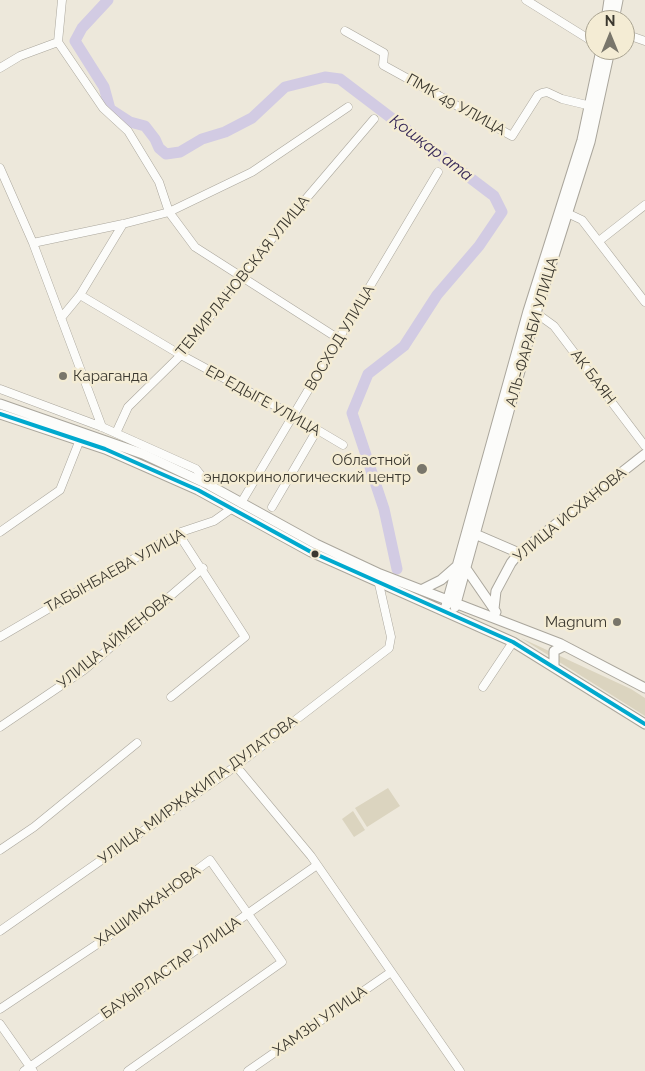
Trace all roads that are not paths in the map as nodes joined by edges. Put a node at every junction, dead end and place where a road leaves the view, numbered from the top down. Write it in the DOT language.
graph roads {
  1 [pos="62,0"];
  2 [pos="526,0"];
  3 [pos="345,31"];
  4 [pos="585,37"];
  5 [pos="58,42"];
  6 [pos="599,60"];
  7 [pos="607,60"];
  8 [pos="0,68"];
  9 [pos="591,106"];
  10 [pos="348,107"];
  11 [pos="374,119"];
  12 [pos="0,168"];
  13 [pos="438,172"];
  14 [pos="645,205"];
  15 [pos="169,212"];
  16 [pos="567,213"];
  17 [pos="123,224"];
  18 [pos="599,241"];
  19 [pos="33,243"];
  20 [pos="241,275"];
  21 [pos="80,295"];
  22 [pos="645,302"];
  23 [pos="536,313"];
  24 [pos="61,318"];
  25 [pos="339,339"];
  26 [pos="181,355"];
  27 [pos="0,389"];
  28 [pos="0,404"];
  29 [pos="0,414"];
  30 [pos="294,416"];
  31 [pos="102,427"];
  32 [pos="317,430"];
  33 [pos="116,433"];
  34 [pos="81,437"];
  35 [pos="343,445"];
  36 [pos="645,446"];
  37 [pos="645,454"];
  38 [pos="209,485"];
  39 [pos="241,503"];
  40 [pos="272,507"];
  41 [pos="231,508"];
  42 [pos="0,532"];
  43 [pos="178,533"];
  44 [pos="475,534"];
  45 [pos="519,553"];
  46 [pos="461,566"];
  47 [pos="203,568"];
  48 [pos="379,584"];
  49 [pos="421,590"];
  50 [pos="452,602"];
  51 [pos="494,609"];
  52 [pos="448,612"];
  53 [pos="501,620"];
  54 [pos="0,637"];
  55 [pos="513,642"];
  56 [pos="564,646"];
  57 [pos="554,666"];
  58 [pos="483,687"];
  59 [pos="645,688"];
  60 [pos="170,697"];
  61 [pos="645,724"];
  62 [pos="0,727"];
  63 [pos="137,744"];
  64 [pos="236,766"];
  65 [pos="0,850"];
  66 [pos="317,865"];
  67 [pos="248,914"];
  68 [pos="0,931"];
  69 [pos="391,972"];
  70 [pos="0,1009"];
  71 [pos="0,1024"];
  72 [pos="29,1070"];
  73 [pos="128,1071"];
  74 [pos="248,1071"];
  75 [pos="460,1071"];
  1 -- 5 [label="street"];
  2 -- 4 [label="street"];
  3 -- 9 [label="street, ПМК 49 УЛИЦА"];
  5 -- 8 [label="street"];
  5 -- 15 [label="street"];
  6 -- 9 [label="main road, АЛЬ-ФАРАБИ УЛИЦА"];
  7 -- 16 [label="main road, АЛЬ-ФАРАБИ УЛИЦА"];
  9 -- 46 [label="main road, АЛЬ-ФАРАБИ УЛИЦА"];
  10 -- 15 [label="street"];
  11 -- 20 [label="street, ТЕМИРЛАНОВСКАЯ УЛИЦА"];
  12 -- 19 [label="street"];
  13 -- 25 [label="street, ВОСХОД УЛИЦА"];
  14 -- 18 [label="street"];
  15 -- 17 [label="street"];
  15 -- 20 [label="street"];
  16 -- 18 [label="street"];
  16 -- 23 [label="main road, АЛЬ-ФАРАБИ УЛИЦА"];
  17 -- 19 [label="street"];
  17 -- 21 [label="street"];
  18 -- 22 [label="street"];
  19 -- 24 [label="street"];
  20 -- 25 [label="street"];
  20 -- 26 [label="street, ТЕМИРЛАНОВСКАЯ УЛИЦА"];
  21 -- 24 [label="street"];
  21 -- 26 [label="street, ЕР ЕДЫГЕ УЛИЦА"];
  23 -- 36 [label="street, АК БАЯН"];
  23 -- 44 [label="main road, АЛЬ-ФАРАБИ УЛИЦА"];
  24 -- 31 [label="street"];
  25 -- 30 [label="street, ВОСХОД УЛИЦА"];
  26 -- 30 [label="street, ЕР ЕДЫГЕ УЛИЦА"];
  26 -- 33 [label="street, ТЕМИРЛАНОВСКАЯ УЛИЦА"];
  27 -- 31 [label="street"];
  28 -- 34 [label="main road"];
  29 -- 34 [label="main road"];
  30 -- 32 [label="street, ЕР ЕДЫГЕ УЛИЦА"];
  30 -- 39 [label="street, ВОСХОД УЛИЦА"];
  31 -- 33 [label="street"];
  32 -- 35 [label="street, ЕР ЕДЫГЕ УЛИЦА"];
  32 -- 40 [label="street"];
  33 -- 38 [label="street"];
  34 -- 38 [label="main road"];
  34 -- 41 [label="main road"];
  34 -- 42 [label="street"];
  37 -- 45 [label="main road, УЛИЦА ИСХАНОВА"];
  38 -- 39 [label="main road"];
  39 -- 49 [label="main road"];
  41 -- 43 [label="street, ТАБЫНБАЕВА УЛИЦА"];
  41 -- 48 [label="main road"];
  43 -- 47 [label="street"];
  43 -- 54 [label="street, ТАБЫНБАЕВА УЛИЦА"];
  44 -- 45 [label="main road"];
  44 -- 46 [label="main road, АЛЬ-ФАРАБИ УЛИЦА"];
  45 -- 51 [label="main road, УЛИЦА ИСХАНОВА"];
  46 -- 49 [label="main road"];
  46 -- 50 [label="main road, АЛЬ-ФАРАБИ УЛИЦА"];
  46 -- 51 [label="main road"];
  47 -- 60 [label="street"];
  47 -- 62 [label="street, УЛИЦА АЙМЕНОВА"];
  48 -- 52 [label="main road"];
  48 -- 64 [label="street, УЛИЦА МИРЖАКИПА ДУЛАТОВА"];
  49 -- 50 [label="main road"];
  50 -- 52 [label="main road, АЛЬ-ФАРАБИ УЛИЦА"];
  50 -- 53 [label="main road"];
  51 -- 53 [label="main road"];
  52 -- 55 [label="main road"];
  53 -- 56 [label="main road"];
  55 -- 57 [label="main road"];
  55 -- 58 [label="street"];
  56 -- 57 [label="main road"];
  56 -- 59 [label="main road"];
  57 -- 61 [label="main road"];
  63 -- 65 [label="street"];
  64 -- 66 [label="street"];
  64 -- 68 [label="street, УЛИЦА МИРЖАКИПА ДУЛАТОВА"];
  66 -- 67 [label="street, БАУЫРЛАСТАР УЛИЦА"];
  66 -- 69 [label="street"];
  67 -- 70 [label="street, ХАШИМЖАНОВА"];
  67 -- 72 [label="street, БАУЫРЛАСТАР УЛИЦА"];
  67 -- 73 [label="street, ХАШИМЖАНОВА"];
  69 -- 74 [label="street, ХАМЗЫ УЛИЦА"];
  69 -- 75 [label="street"];
  71 -- 72 [label="street"];
}
